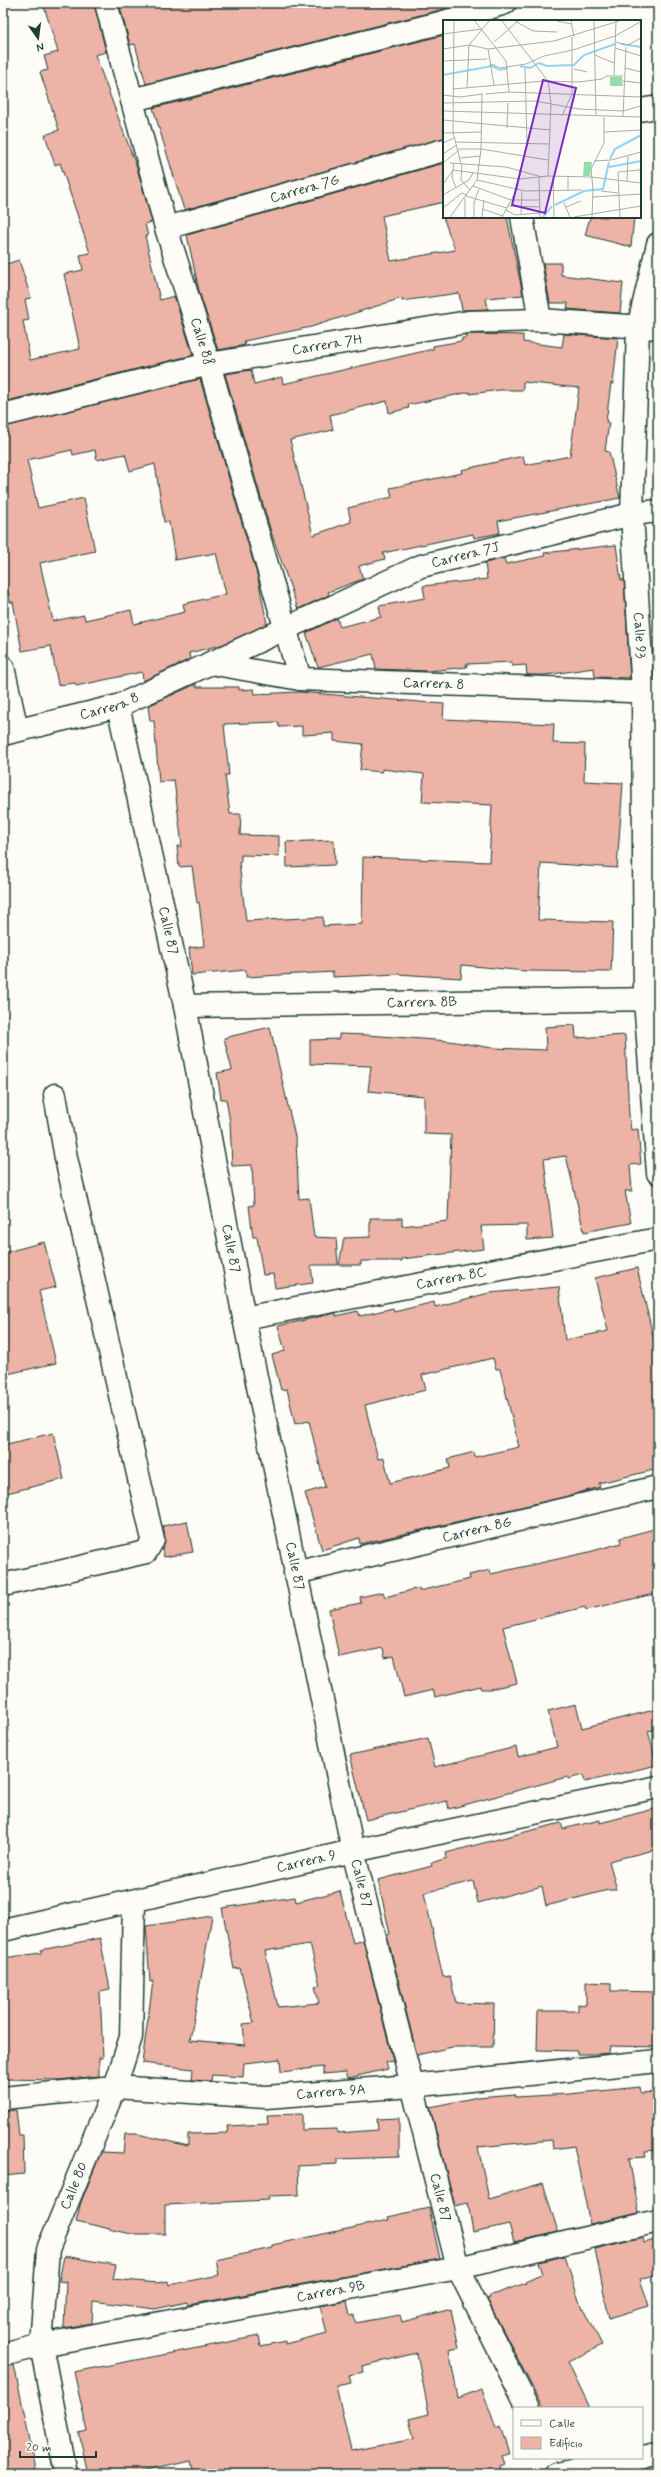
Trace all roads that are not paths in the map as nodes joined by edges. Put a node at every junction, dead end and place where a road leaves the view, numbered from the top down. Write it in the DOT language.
graph roads {
  1 [pos="106,3"];
  2 [pos="505,3"];
  3 [pos="460,15"];
  4 [pos="443,22"];
  5 [pos="132,100"];
  6 [pos="658,107"];
  7 [pos="641,110"];
  8 [pos="443,150"];
  9 [pos="522,218"];
  10 [pos="166,228"];
  11 [pos="658,244"];
  12 [pos="540,320"];
  13 [pos="648,328"];
  14 [pos="209,364"];
  15 [pos="3,415"];
  16 [pos="658,511"];
  17 [pos="632,514"];
  18 [pos="284,629"];
  19 [pos="210,663"];
  20 [pos="3,667"];
  21 [pos="300,679"];
  22 [pos="650,692"];
  23 [pos="118,706"];
  24 [pos="10,732"];
  25 [pos="652,999"];
  26 [pos="185,1006"];
  27 [pos="55,1095"];
  28 [pos="658,1173"];
  29 [pos="658,1239"];
  30 [pos="244,1318"];
  31 [pos="658,1487"];
  32 [pos="295,1573"];
  33 [pos="3,1585"];
  34 [pos="658,1787"];
  35 [pos="353,1851"];
  36 [pos="134,1901"];
  37 [pos="3,1930"];
  38 [pos="658,2061"];
  39 [pos="411,2086"];
  40 [pos="115,2087"];
  41 [pos="3,2098"];
  42 [pos="658,2221"];
  43 [pos="458,2268"];
  44 [pos="42,2345"];
  45 [pos="3,2355"];
  46 [pos="528,2407"];
  47 [pos="658,2452"];
  48 [pos="643,2457"];
  49 [pos="634,2459"];
  50 [pos="558,2470"];
  51 [pos="66,2474"];
  1 -- 5 [label="street, Calle 88"];
  2 -- 3 [label="street"];
  4 -- 5 [label="street"];
  5 -- 10 [label="street, Calle 88"];
  6 -- 7 [label="street"];
  8 -- 10 [label="street, Carrera 7G"];
  9 -- 12 [label="street"];
  10 -- 14 [label="street, Calle 88"];
  11 -- 13 [label="street, Calle 93"];
  12 -- 13 [label="street, Carrera 7H"];
  12 -- 14 [label="street, Carrera 7H"];
  13 -- 17 [label="street, Calle 93"];
  14 -- 15 [label="street, Carrera 7H"];
  14 -- 18 [label="street, Calle 88"];
  16 -- 17 [label="street, Carrera 7J"];
  17 -- 18 [label="street, Carrera 7J"];
  17 -- 22 [label="street, Calle 93"];
  18 -- 19 [label="street, Carrera 8"];
  18 -- 21 [label="street, Calle 88"];
  19 -- 21 [label="street, Carrera 8"];
  19 -- 23 [label="street, Carrera 8"];
  20 -- 24 [label="street"];
  21 -- 22 [label="street, Carrera 8"];
  22 -- 25 [label="street, Calle 93"];
  23 -- 24 [label="street, Carrera 8"];
  23 -- 26 [label="street, Calle 87"];
  25 -- 26 [label="street, Carrera 8B"];
  25 -- 28 [label="street, Calle 93"];
  26 -- 30 [label="street, Calle 87"];
  27 -- 33 [label="street"];
  29 -- 30 [label="street, Carrera 8C"];
  30 -- 32 [label="street, Calle 87"];
  31 -- 32 [label="street, Carrera 8G"];
  32 -- 35 [label="street, Calle 87"];
  34 -- 35 [label="street, Carrera 9"];
  35 -- 36 [label="street, Carrera 9"];
  35 -- 39 [label="street, Calle 87"];
  36 -- 37 [label="street, Carrera 9"];
  36 -- 40 [label="street, Calle 80"];
  38 -- 39 [label="street, Carrera 9A"];
  39 -- 40 [label="street, Carrera 9A"];
  39 -- 43 [label="street, Calle 87"];
  40 -- 41 [label="street, Carrera 9A"];
  40 -- 44 [label="street, Calle 80"];
  42 -- 43 [label="street, Carrera 9B"];
  43 -- 44 [label="street, Carrera 9B"];
  43 -- 46 [label="street, Calle 87"];
  44 -- 45 [label="street, Carrera 9B"];
  44 -- 51 [label="street, Calle 80"];
  47 -- 48 [label="street"];
  49 -- 50 [label="street"];
}
